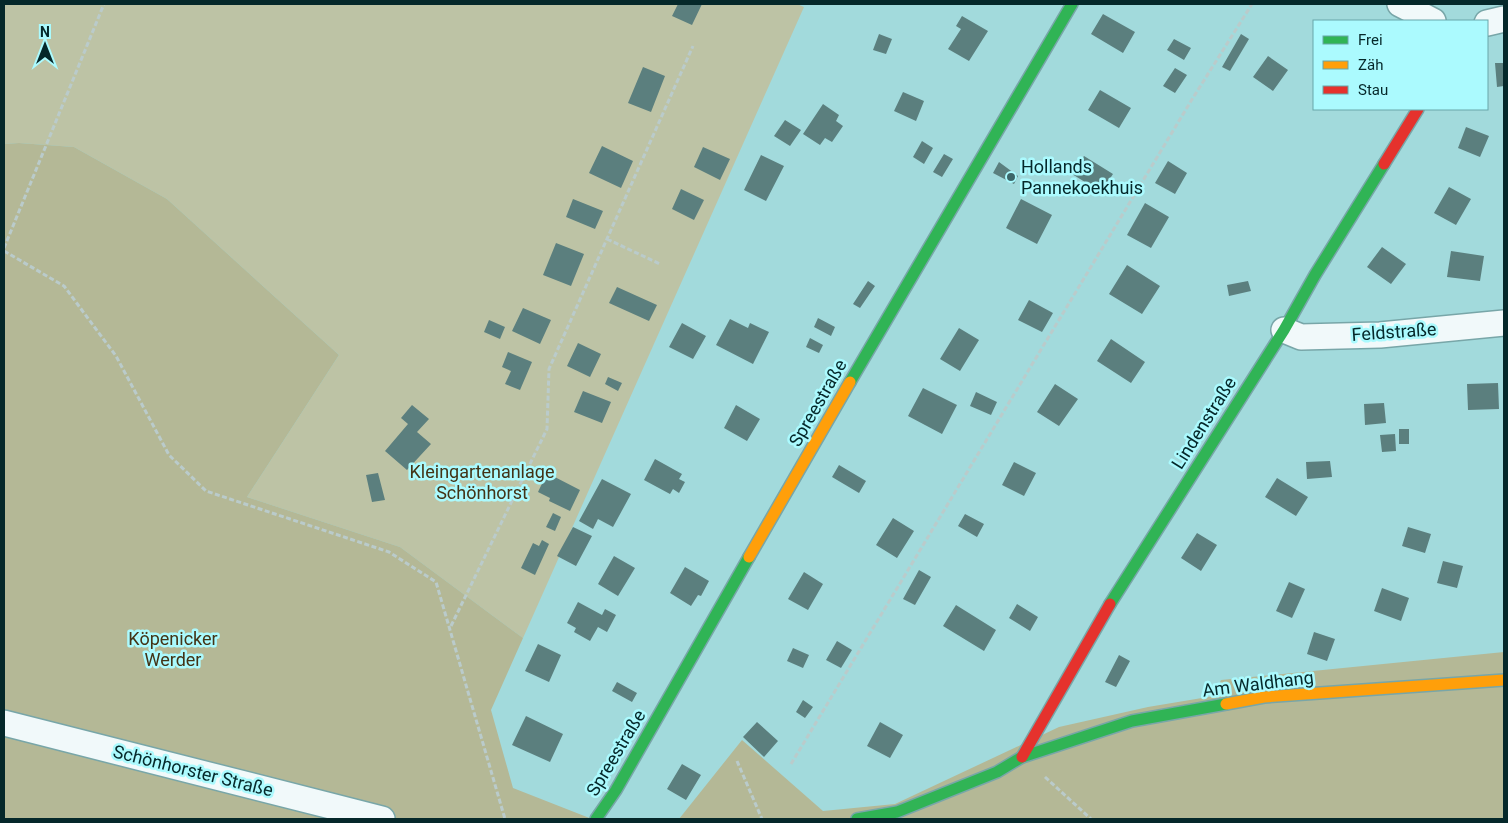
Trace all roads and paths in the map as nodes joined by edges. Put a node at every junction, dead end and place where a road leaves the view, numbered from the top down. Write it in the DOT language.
graph roads {
  1 [pos="104,4"];
  2 [pos="1072,4"];
  3 [pos="1252,4"];
  4 [pos="1400,4"];
  5 [pos="1504,19"];
  6 [pos="1431,20"];
  7 [pos="1488,23"];
  8 [pos="694,46"];
  9 [pos="1417,110"];
  10 [pos="607,239"];
  11 [pos="4,249"];
  12 [pos="660,264"];
  13 [pos="1504,323"];
  14 [pos="1284,330"];
  15 [pos="450,626"];
  16 [pos="1504,680"];
  17 [pos="4,723"];
  18 [pos="1022,756"];
  19 [pos="737,761"];
  20 [pos="791,764"];
  21 [pos="382,819"];
  22 [pos="505,819"];
  23 [pos="596,819"];
  24 [pos="762,819"];
  25 [pos="857,819"];
  26 [pos="1091,819"];
  1 -- 11 [label="path"];
  2 -- 23 [label="street, Spreestraße"];
  3 -- 20 [label="path"];
  4 -- 6 [label="street"];
  5 -- 7 [label="street"];
  8 -- 10 [label="path"];
  9 -- 14 [label="street, Lindenstraße"];
  10 -- 12 [label="path"];
  10 -- 15 [label="path"];
  11 -- 15 [label="path"];
  13 -- 14 [label="street, Feldstraße"];
  14 -- 18 [label="street, Lindenstraße"];
  15 -- 22 [label="path"];
  16 -- 18 [label="street, Am Waldhang"];
  17 -- 21 [label="street, Schönhorster Straße"];
  18 -- 25 [label="street"];
  18 -- 26 [label="path"];
  19 -- 24 [label="path"];
}
